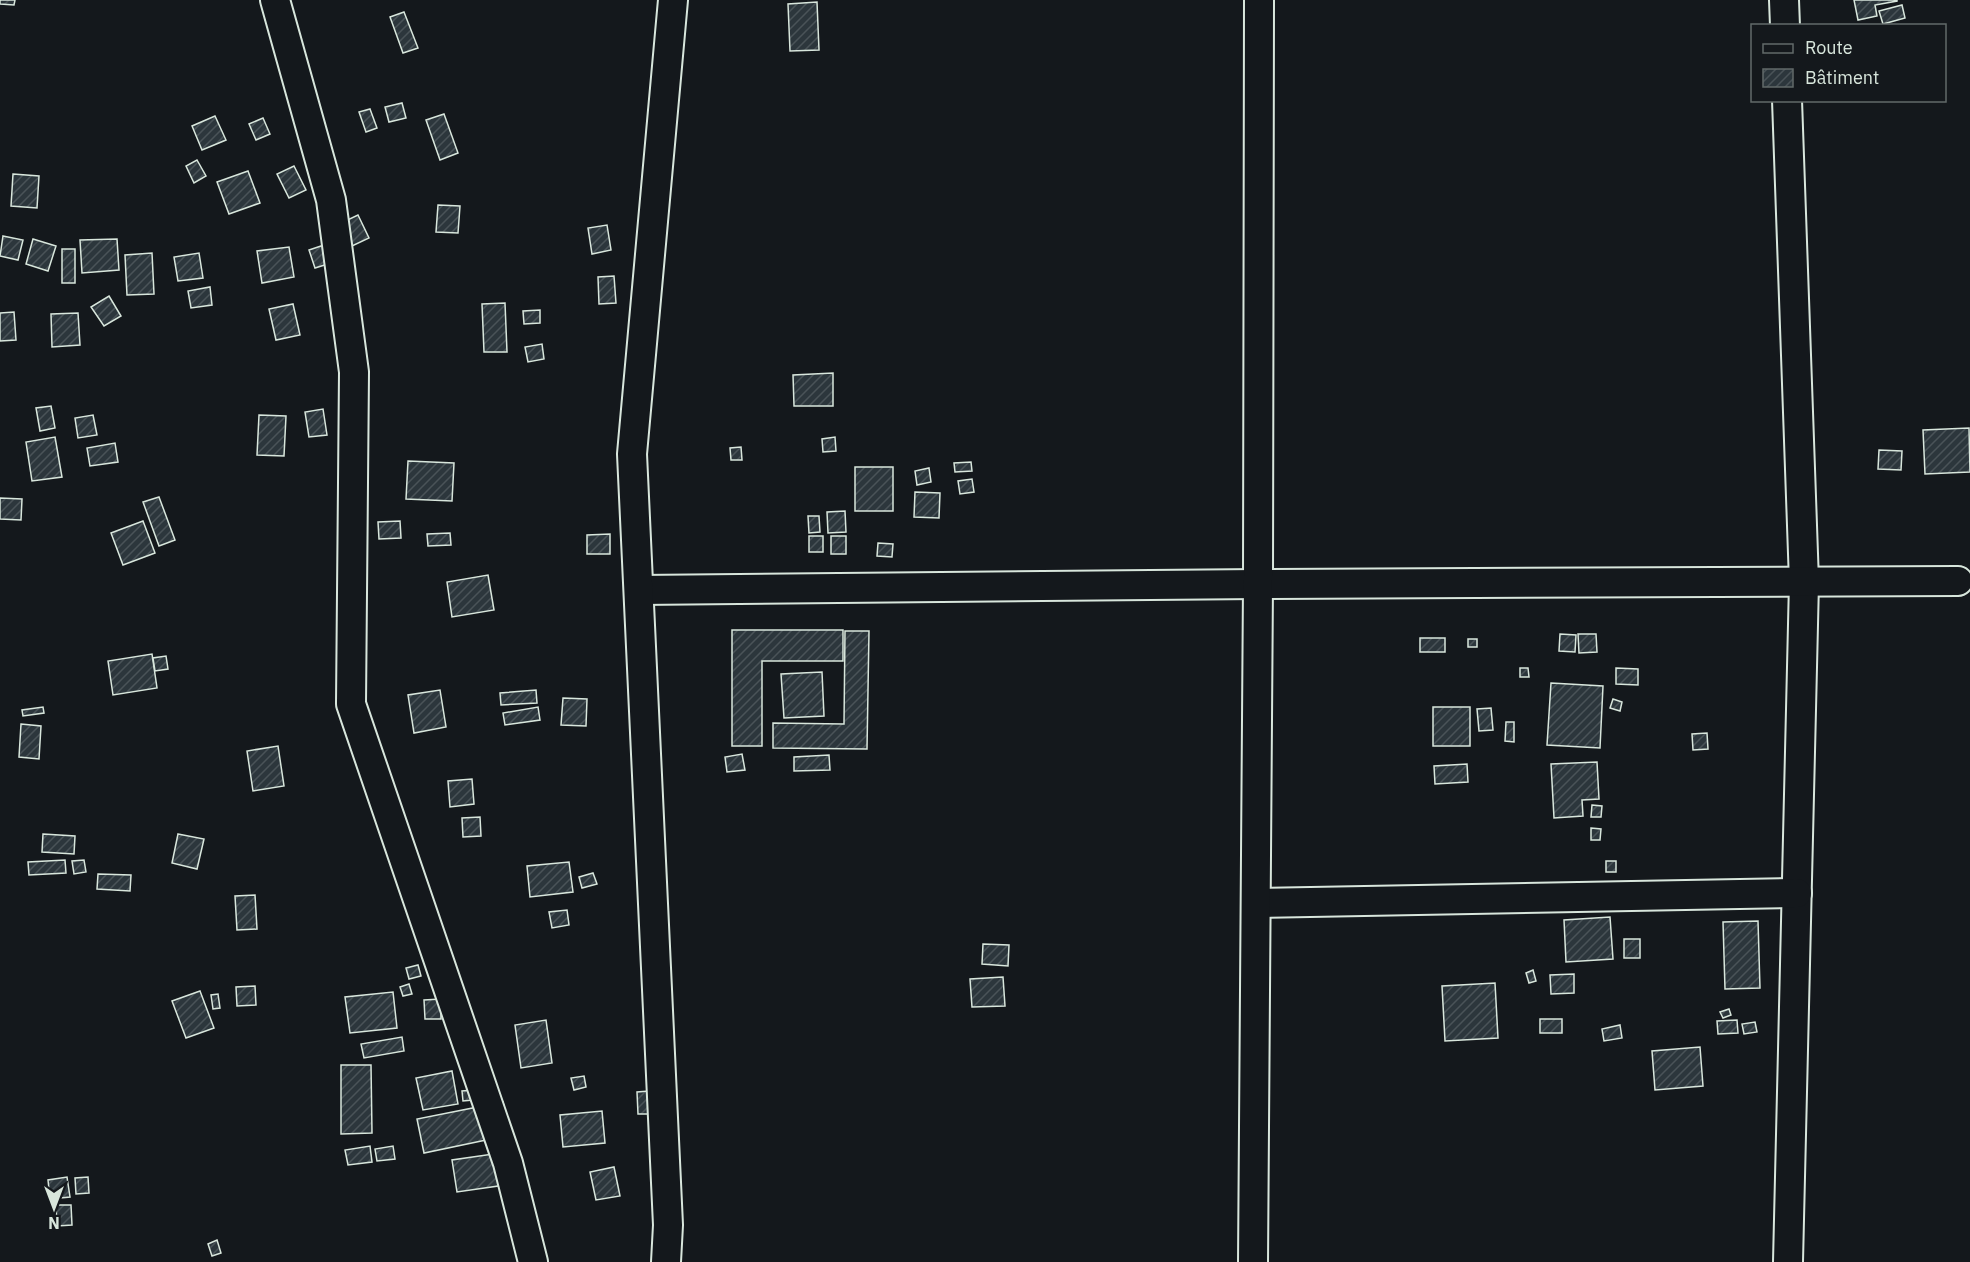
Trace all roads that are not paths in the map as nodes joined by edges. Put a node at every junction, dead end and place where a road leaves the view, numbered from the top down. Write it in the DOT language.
graph roads {
  1 [pos="275,0"];
  2 [pos="673,0"];
  3 [pos="1259,0"];
  4 [pos="1784,0"];
  5 [pos="1785,24"];
  6 [pos="1787,102"];
  7 [pos="1958,581"];
  8 [pos="1804,582"];
  9 [pos="1258,584"];
  10 [pos="639,590"];
  11 [pos="1797,893"];
  12 [pos="1256,903"];
  13 [pos="533,1262"];
  14 [pos="666,1262"];
  15 [pos="1253,1262"];
  16 [pos="1788,1262"];
  1 -- 13 [label="street"];
  2 -- 10 [label="street"];
  3 -- 9 [label="street"];
  4 -- 5 [label="street"];
  6 -- 8 [label="street"];
  7 -- 8 [label="street"];
  8 -- 9 [label="street"];
  8 -- 11 [label="street"];
  9 -- 10 [label="street"];
  9 -- 12 [label="street"];
  10 -- 14 [label="street"];
  11 -- 12 [label="street"];
  11 -- 16 [label="street"];
  12 -- 15 [label="street"];
}
